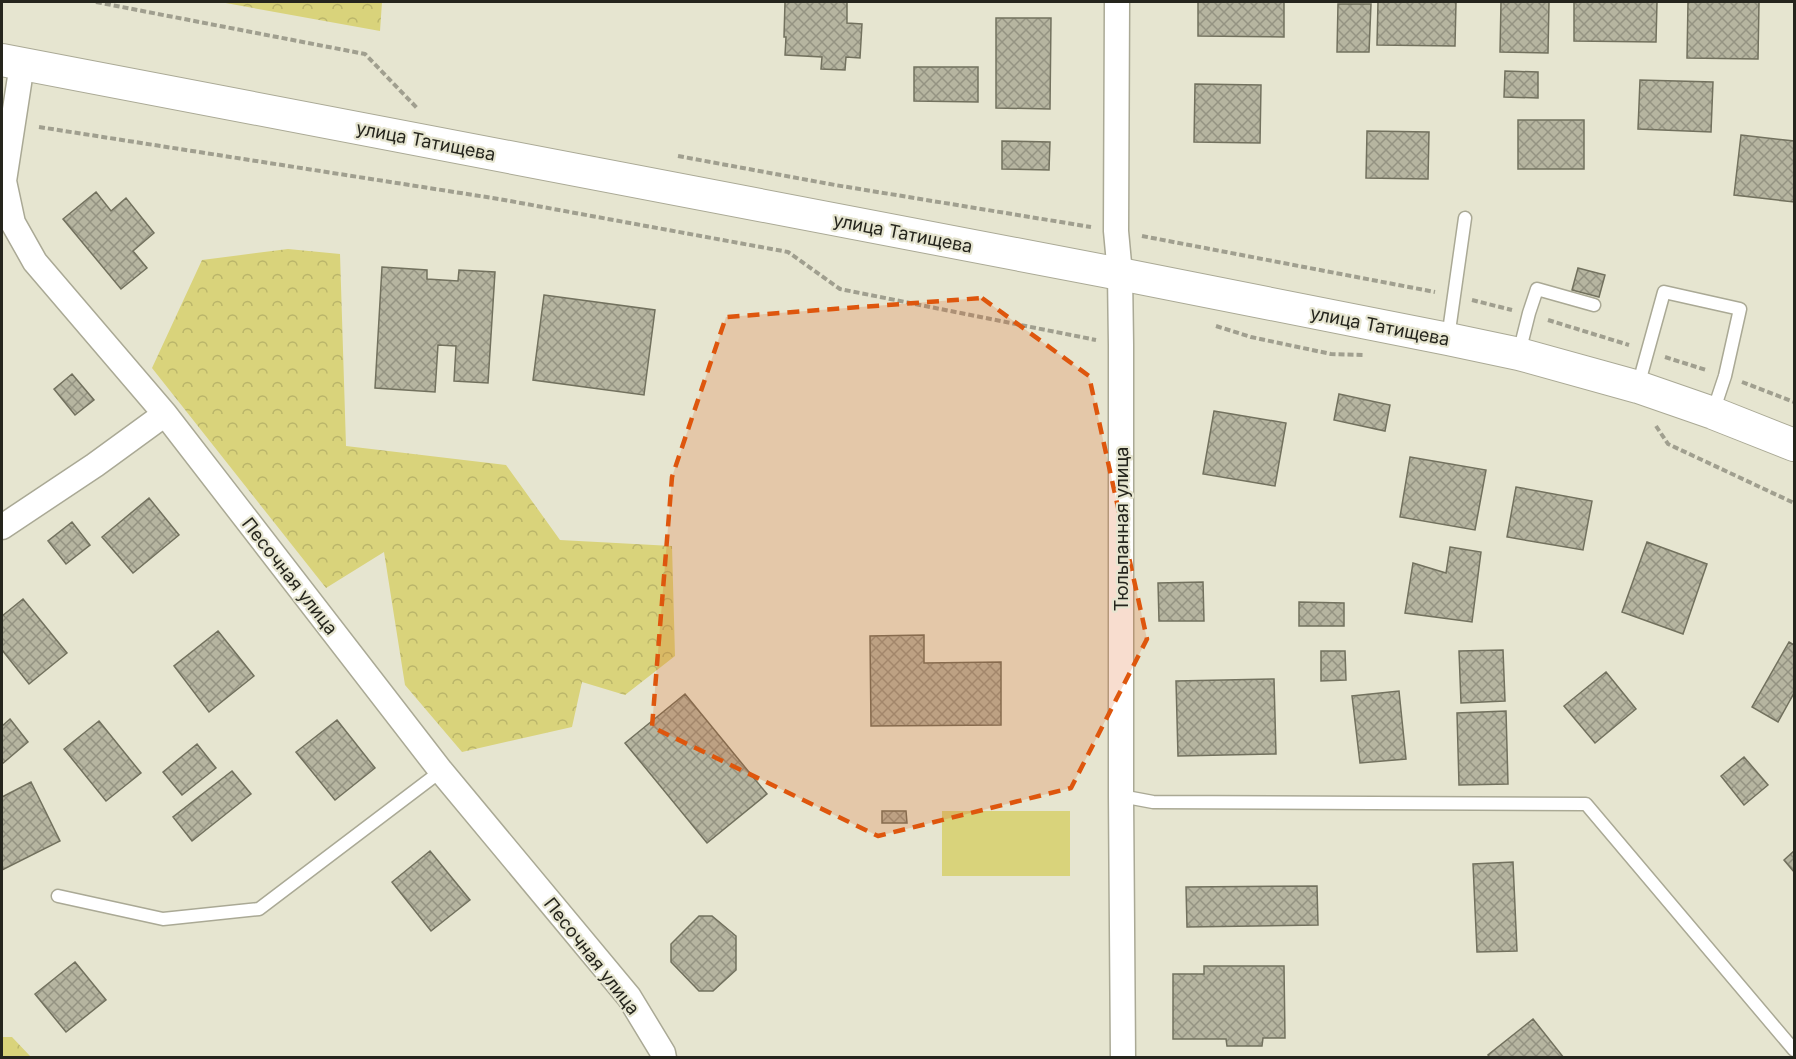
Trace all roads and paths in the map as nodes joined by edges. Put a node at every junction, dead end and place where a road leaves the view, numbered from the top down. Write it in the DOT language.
graph roads {
  1 [pos="96,2"];
  2 [pos="1117,2"];
  3 [pos="12,62"];
  4 [pos="427,110"];
  5 [pos="12,123"];
  6 [pos="672,155"];
  7 [pos="1465,218"];
  8 [pos="1116,231"];
  9 [pos="1120,274"];
  10 [pos="1454,296"];
  11 [pos="1594,305"];
  12 [pos="1528,314"];
  13 [pos="1207,323"];
  14 [pos="1448,339"];
  15 [pos="1121,345"];
  16 [pos="1648,351"];
  17 [pos="1519,354"];
  18 [pos="1365,355"];
  19 [pos="1725,376"];
  20 [pos="1638,387"];
  21 [pos="1794,402"];
  22 [pos="1713,413"];
  23 [pos="165,414"];
  24 [pos="1654,425"];
  25 [pos="1794,445"];
  26 [pos="1794,503"];
  27 [pos="2,527"];
  28 [pos="441,771"];
  29 [pos="1120,796"];
  30 [pos="58,896"];
  31 [pos="1794,1050"];
  32 [pos="664,1058"];
  33 [pos="1123,1058"];
  1 -- 4 [label="path"];
  2 -- 8 [label="street, Тюльпанная улица"];
  3 -- 5 [label="street, Песочная улица"];
  3 -- 9 [label="street, улица Татищева"];
  5 -- 15 [label="path"];
  5 -- 23 [label="street, Песочная улица"];
  6 -- 8 [label="path"];
  7 -- 10 [label="lane"];
  8 -- 9 [label="street, Тюльпанная улица"];
  8 -- 10 [label="path"];
  9 -- 14 [label="street, улица Татищева"];
  9 -- 15 [label="street, Тюльпанная улица"];
  10 -- 12 [label="path"];
  10 -- 14 [label="lane"];
  11 -- 12 [label="lane"];
  12 -- 16 [label="path"];
  12 -- 17 [label="lane"];
  13 -- 18 [label="path"];
  14 -- 17 [label="street, улица Татищева"];
  15 -- 29 [label="street, Тюльпанная улица"];
  16 -- 19 [label="path"];
  16 -- 19 [label="lane"];
  16 -- 20 [label="lane"];
  17 -- 20 [label="street, улица Татищева"];
  19 -- 21 [label="path"];
  19 -- 22 [label="lane"];
  20 -- 22 [label="street, улица Татищева"];
  22 -- 25 [label="street, улица Татищева"];
  23 -- 27 [label="street"];
  23 -- 28 [label="street, Песочная улица"];
  24 -- 26 [label="path"];
  28 -- 30 [label="lane"];
  28 -- 32 [label="street, Песочная улица"];
  29 -- 31 [label="lane"];
  29 -- 33 [label="street, Тюльпанная улица"];
}
